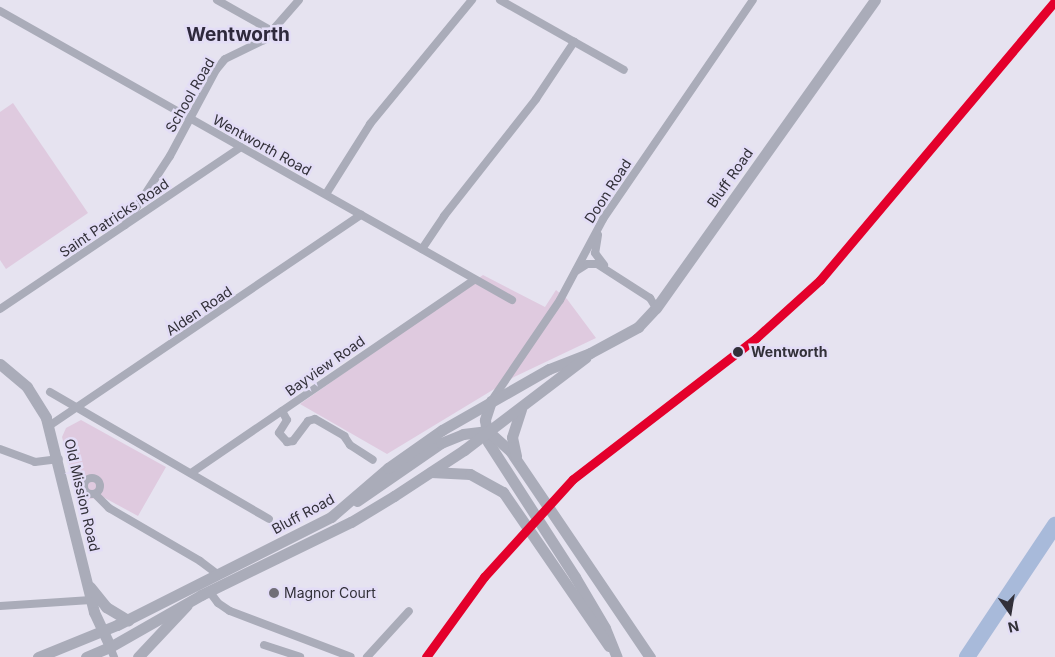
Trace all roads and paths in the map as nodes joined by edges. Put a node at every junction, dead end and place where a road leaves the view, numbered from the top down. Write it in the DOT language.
graph roads {
  1 [pos="217,0"];
  2 [pos="299,0"];
  3 [pos="472,0"];
  4 [pos="500,0"];
  5 [pos="753,0"];
  6 [pos="875,0"];
  7 [pos="0,11"];
  8 [pos="272,32"];
  9 [pos="574,42"];
  10 [pos="624,70"];
  11 [pos="190,120"];
  12 [pos="241,147"];
  13 [pos="326,194"];
  14 [pos="362,215"];
  15 [pos="603,219"];
  16 [pos="125,225"];
  17 [pos="422,249"];
  18 [pos="606,268"];
  19 [pos="575,272"];
  20 [pos="474,280"];
  21 [pos="512,300"];
  22 [pos="656,308"];
  23 [pos="0,309"];
  24 [pos="590,354"];
  25 [pos="0,364"];
  26 [pos="50,392"];
  27 [pos="491,401"];
  28 [pos="522,407"];
  29 [pos="75,409"];
  30 [pos="282,411"];
  31 [pos="49,426"];
  32 [pos="488,431"];
  33 [pos="0,450"];
  34 [pos="59,459"];
  35 [pos="374,460"];
  36 [pos="517,462"];
  37 [pos="431,472"];
  38 [pos="191,473"];
  39 [pos="95,494"];
  40 [pos="346,508"];
  41 [pos="269,519"];
  42 [pos="217,574"];
  43 [pos="88,583"];
  44 [pos="209,591"];
  45 [pos="193,598"];
  46 [pos="91,600"];
  47 [pos="0,606"];
  48 [pos="409,611"];
  49 [pos="128,620"];
  50 [pos="102,632"];
  51 [pos="264,645"];
  52 [pos="112,652"];
  53 [pos="335,654"];
  54 [pos="616,656"];
  55 [pos="38,657"];
  56 [pos="86,657"];
  57 [pos="138,657"];
  58 [pos="300,657"];
  59 [pos="351,657"];
  60 [pos="367,657"];
  61 [pos="650,657"];
  1 -- 8 [label="street"];
  2 -- 8 [label="street, School Road"];
  3 -- 13 [label="street"];
  4 -- 9 [label="street"];
  5 -- 15 [label="street, Doon Road"];
  6 -- 22 [label="main road, Bluff Road"];
  7 -- 11 [label="street, Wentworth Road"];
  8 -- 11 [label="street, School Road"];
  9 -- 10 [label="street"];
  9 -- 17 [label="street"];
  11 -- 12 [label="street, Wentworth Road"];
  11 -- 16 [label="street, School Road"];
  12 -- 13 [label="street, Wentworth Road"];
  12 -- 16 [label="street, Saint Patricks Road"];
  13 -- 14 [label="street, Wentworth Road"];
  14 -- 17 [label="street, Wentworth Road"];
  14 -- 29 [label="street, Alden Road"];
  15 -- 18 [label="street"];
  15 -- 19 [label="street, Doon Road"];
  16 -- 23 [label="street, Saint Patricks Road"];
  17 -- 20 [label="street, Wentworth Road"];
  18 -- 19 [label="street"];
  18 -- 22 [label="street"];
  19 -- 27 [label="street, Doon Road"];
  20 -- 21 [label="street, Wentworth Road"];
  20 -- 30 [label="street, Bayview Road"];
  22 -- 24 [label="main road, Bluff Road"];
  24 -- 27 [label="main road, Bluff Road"];
  24 -- 28 [label="main road, Bluff Road"];
  25 -- 31 [label="main road, Old Mission Road"];
  26 -- 29 [label="street"];
  27 -- 32 [label="main road"];
  27 -- 40 [label="main road, Bluff Road"];
  28 -- 32 [label="main road, Bluff Road"];
  28 -- 36 [label="main road"];
  29 -- 31 [label="street, Alden Road"];
  29 -- 38 [label="street"];
  30 -- 35 [label="street"];
  30 -- 38 [label="street, Bayview Road"];
  31 -- 34 [label="main road, Old Mission Road"];
  32 -- 36 [label="main road"];
  32 -- 37 [label="main road, Bluff Road"];
  32 -- 40 [label="main road"];
  32 -- 54 [label="main road"];
  33 -- 34 [label="street"];
  34 -- 43 [label="main road, Old Mission Road"];
  36 -- 61 [label="main road"];
  37 -- 44 [label="main road, Bluff Road"];
  37 -- 54 [label="main road"];
  38 -- 41 [label="street"];
  39 -- 42 [label="street"];
  40 -- 42 [label="main road, Bluff Road"];
  42 -- 49 [label="main road, Bluff Road"];
  43 -- 46 [label="main road, Old Mission Road"];
  43 -- 49 [label="main road"];
  44 -- 45 [label="main road, Bluff Road"];
  44 -- 53 [label="street"];
  45 -- 52 [label="main road, Bluff Road"];
  45 -- 57 [label="main road"];
  46 -- 47 [label="street"];
  46 -- 50 [label="main road, Old Mission Road"];
  48 -- 60 [label="street"];
  49 -- 50 [label="main road, Bluff Road"];
  50 -- 52 [label="main road, Old Mission Road"];
  50 -- 55 [label="main road, Bluff Road"];
  51 -- 58 [label="street"];
  52 -- 56 [label="main road, Bluff Road"];
  53 -- 59 [label="street"];
}
